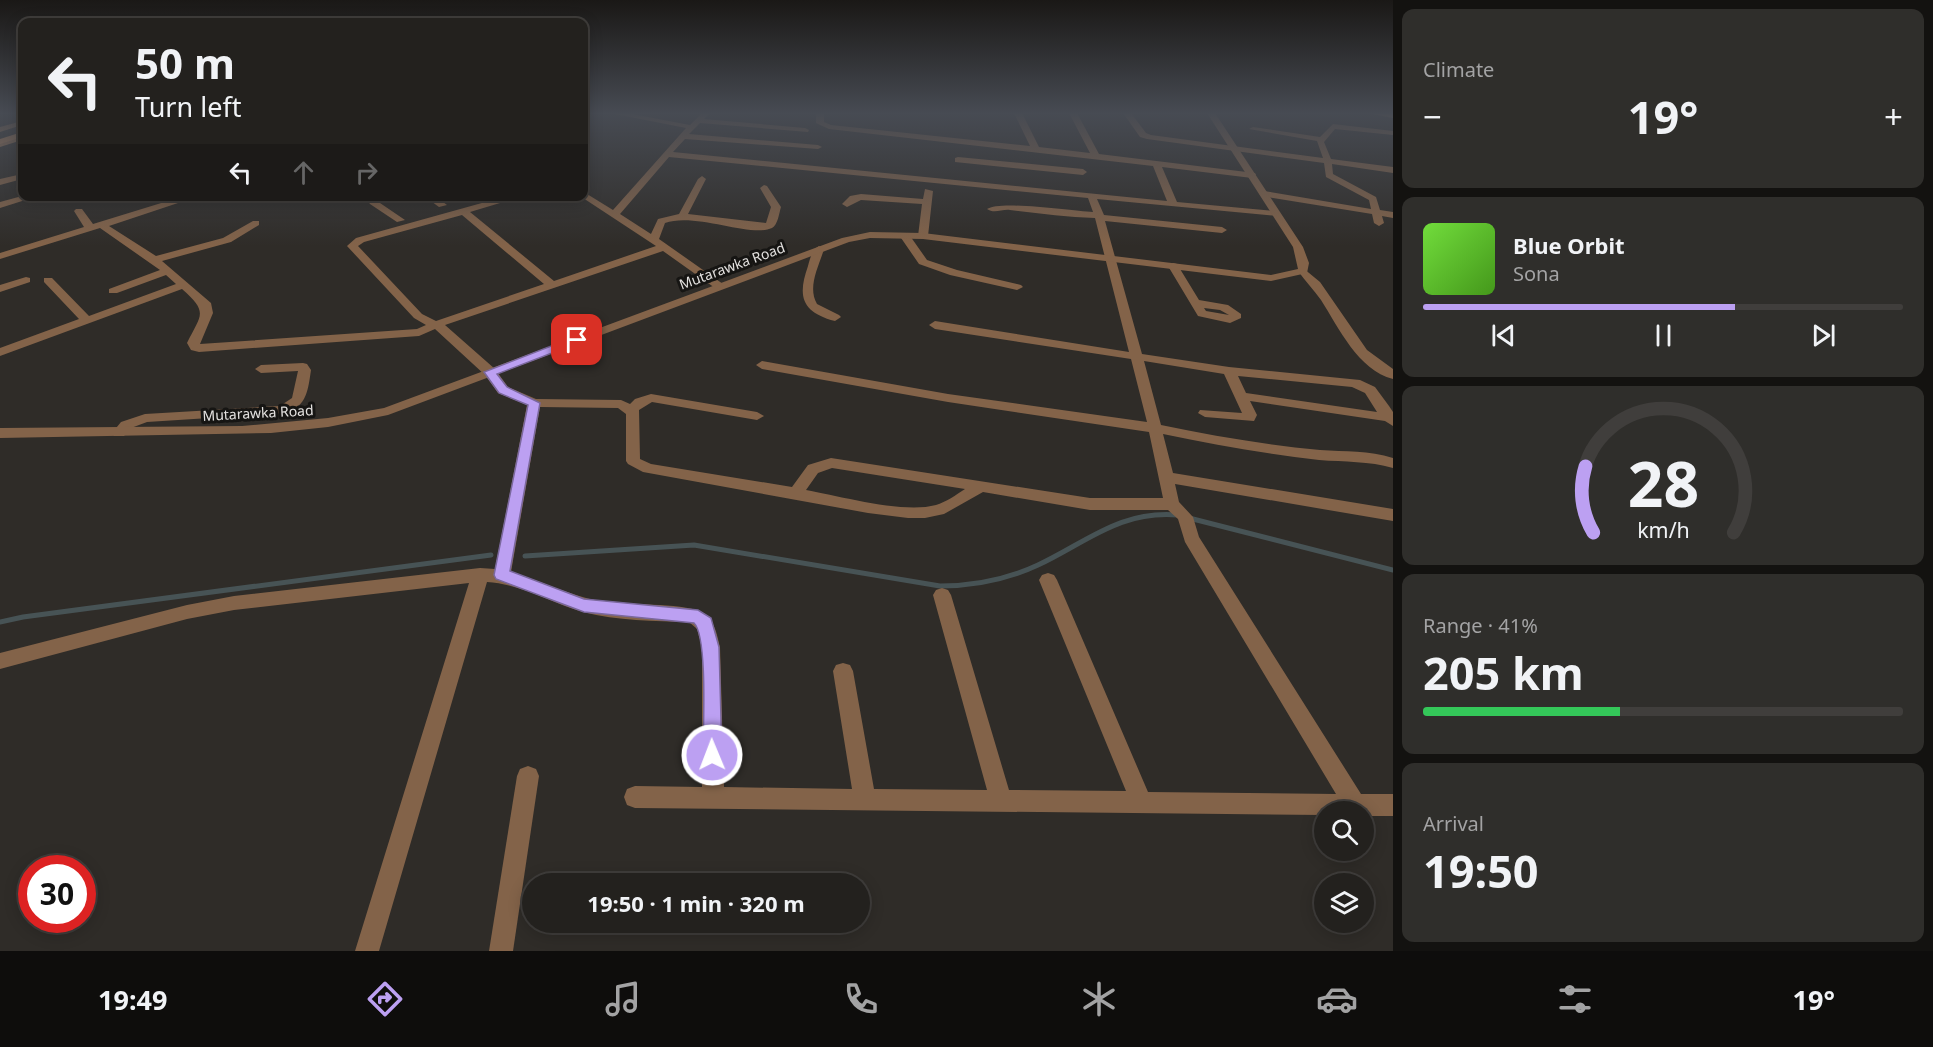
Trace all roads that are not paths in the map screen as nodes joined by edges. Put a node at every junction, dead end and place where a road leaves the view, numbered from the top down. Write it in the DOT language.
graph roads {
  1 [pos="665,157"];
  2 [pos="703,157"];
  3 [pos="1107,157"];
  4 [pos="1241,157"];
  5 [pos="1304,157"];
  6 [pos="1326,157"];
  7 [pos="958,160"];
  8 [pos="1328,161"];
  9 [pos="1157,164"];
  10 [pos="1393,170"];
  11 [pos="1252,175"];
  12 [pos="18,178"];
  13 [pos="702,179"];
  14 [pos="929,179"];
  15 [pos="0,182"];
  16 [pos="764,188"];
  17 [pos="1264,194"];
  18 [pos="1088,195"];
  19 [pos="588,199"];
  20 [pos="18,200"];
  21 [pos="179,201"];
  22 [pos="373,201"];
  23 [pos="436,201"];
  24 [pos="494,201"];
  25 [pos="503,201"];
  26 [pos="926,202"];
  27 [pos="497,203"];
  28 [pos="1173,203"];
  29 [pos="847,204"];
  30 [pos="0,205"];
  31 [pos="442,205"];
  32 [pos="992,209"];
  33 [pos="79,211"];
  34 [pos="463,212"];
  35 [pos="1275,214"];
  36 [pos="614,215"];
  37 [pos="1393,215"];
  38 [pos="1099,216"];
  39 [pos="682,217"];
  40 [pos="1378,218"];
  41 [pos="400,220"];
  42 [pos="256,223"];
  43 [pos="101,225"];
  44 [pos="90,228"];
  45 [pos="1222,230"];
  46 [pos="904,235"];
  47 [pos="923,236"];
  48 [pos="659,244"];
  49 [pos="819,249"];
  50 [pos="0,256"];
  51 [pos="1109,258"];
  52 [pos="154,260"];
  53 [pos="1173,266"];
  54 [pos="168,271"];
  55 [pos="1304,271"];
  56 [pos="26,280"];
  57 [pos="48,280"];
  58 [pos="184,285"];
  59 [pos="552,285"];
  60 [pos="719,286"];
  61 [pos="1017,287"];
  62 [pos="0,289"];
  63 [pos="113,291"];
  64 [pos="1195,303"];
  65 [pos="835,317"];
  66 [pos="87,321"];
  67 [pos="437,324"];
  68 [pos="935,325"];
  69 [pos="0,352"];
  70 [pos="1134,354"];
  71 [pos="762,366"];
  72 [pos="261,369"];
  73 [pos="1228,371"];
  74 [pos="490,372"];
  75 [pos="1393,375"];
  76 [pos="1241,396"];
  77 [pos="534,403"];
  78 [pos="1384,409"];
  79 [pos="631,410"];
  80 [pos="1205,413"];
  81 [pos="757,416"];
  82 [pos="1393,422"];
  83 [pos="1155,428"];
  84 [pos="0,433"];
  85 [pos="119,433"];
  86 [pos="1393,463"];
  87 [pos="1165,477"];
  88 [pos="979,488"];
  89 [pos="796,493"];
  90 [pos="1172,504"];
  91 [pos="1393,515"];
  92 [pos="480,575"];
  93 [pos="502,575"];
  94 [pos="1048,580"];
  95 [pos="942,595"];
  96 [pos="0,661"];
  97 [pos="843,671"];
  98 [pos="528,776"];
  99 [pos="635,797"];
  100 [pos="713,798"];
  101 [pos="865,800"];
  102 [pos="1001,801"];
  103 [pos="1352,801"];
  104 [pos="1142,803"];
  105 [pos="1314,805"];
  106 [pos="1374,805"];
  107 [pos="1393,805"];
  108 [pos="367,951"];
  109 [pos="501,951"];
  1 -- 36 [label="street"];
  2 -- 14 [label="street"];
  3 -- 9 [label="street"];
  4 -- 11 [label="street"];
  5 -- 8 [label="street"];
  6 -- 8 [label="street"];
  7 -- 18 [label="street"];
  8 -- 10 [label="street"];
  8 -- 40 [label="street"];
  9 -- 11 [label="street"];
  9 -- 28 [label="street"];
  11 -- 17 [label="street"];
  12 -- 15 [label="street"];
  13 -- 39 [label="street"];
  14 -- 18 [label="street"];
  14 -- 26 [label="street"];
  16 -- 39 [label="street"];
  17 -- 35 [label="street"];
  17 -- 40 [label="street"];
  18 -- 28 [label="street"];
  18 -- 38 [label="street"];
  19 -- 36 [label="street"];
  20 -- 30 [label="street"];
  21 -- 43 [label="street"];
  22 -- 41 [label="street"];
  23 -- 31 [label="street"];
  24 -- 27 [label="street"];
  25 -- 27 [label="street"];
  26 -- 29 [label="street"];
  26 -- 47 [label="street"];
  27 -- 34 [label="street"];
  28 -- 35 [label="street"];
  32 -- 38 [label="street"];
  33 -- 44 [label="street"];
  34 -- 59 [label="street"];
  34 -- 67 [label="street"];
  35 -- 55 [label="street"];
  36 -- 48 [label="street"];
  37 -- 40 [label="street"];
  38 -- 45 [label="street"];
  38 -- 51 [label="street"];
  39 -- 48 [label="street"];
  42 -- 52 [label="street"];
  43 -- 44 [label="street"];
  43 -- 52 [label="street"];
  44 -- 50 [label="street"];
  46 -- 47 [label="street, Mutarawka Road"];
  46 -- 49 [label="street, Mutarawka Road"];
  46 -- 61 [label="street"];
  47 -- 51 [label="street, Mutarawka Road"];
  48 -- 59 [label="street"];
  48 -- 60 [label="street"];
  49 -- 60 [label="street, Mutarawka Road"];
  49 -- 65 [label="street"];
  51 -- 53 [label="street, Mutarawka Road"];
  51 -- 70 [label="street"];
  52 -- 54 [label="street"];
  53 -- 55 [label="street, Mutarawka Road"];
  53 -- 64 [label="street"];
  54 -- 58 [label="street"];
  54 -- 63 [label="street"];
  55 -- 75 [label="street"];
  56 -- 62 [label="street"];
  57 -- 66 [label="street"];
  58 -- 66 [label="street"];
  58 -- 67 [label="street"];
  59 -- 67 [label="street"];
  60 -- 74 [label="street, Mutarawka Road"];
  66 -- 69 [label="street"];
  67 -- 74 [label="street"];
  68 -- 70 [label="street"];
  70 -- 73 [label="street"];
  70 -- 83 [label="street"];
  71 -- 83 [label="street"];
  72 -- 85 [label="street"];
  73 -- 76 [label="street"];
  73 -- 78 [label="street"];
  74 -- 77 [label="street"];
  74 -- 85 [label="street, Mutarawka Road"];
  76 -- 78 [label="street"];
  76 -- 80 [label="street"];
  77 -- 79 [label="street"];
  77 -- 93 [label="street"];
  78 -- 82 [label="street"];
  79 -- 81 [label="street"];
  79 -- 89 [label="street"];
  83 -- 86 [label="street"];
  83 -- 87 [label="street"];
  84 -- 85 [label="street, Mutarawka Road"];
  87 -- 90 [label="street"];
  87 -- 91 [label="street"];
  88 -- 89 [label="street"];
  88 -- 89 [label="street"];
  88 -- 90 [label="street"];
  90 -- 103 [label="street"];
  92 -- 93 [label="street"];
  92 -- 96 [label="street"];
  92 -- 108 [label="street"];
  93 -- 100 [label="street"];
  94 -- 104 [label="street"];
  95 -- 102 [label="street"];
  97 -- 101 [label="street"];
  98 -- 109 [label="street"];
  99 -- 100 [label="street"];
  100 -- 101 [label="street"];
  101 -- 102 [label="street"];
  102 -- 104 [label="street"];
  104 -- 105 [label="street"];
  106 -- 107 [label="street"];
}
